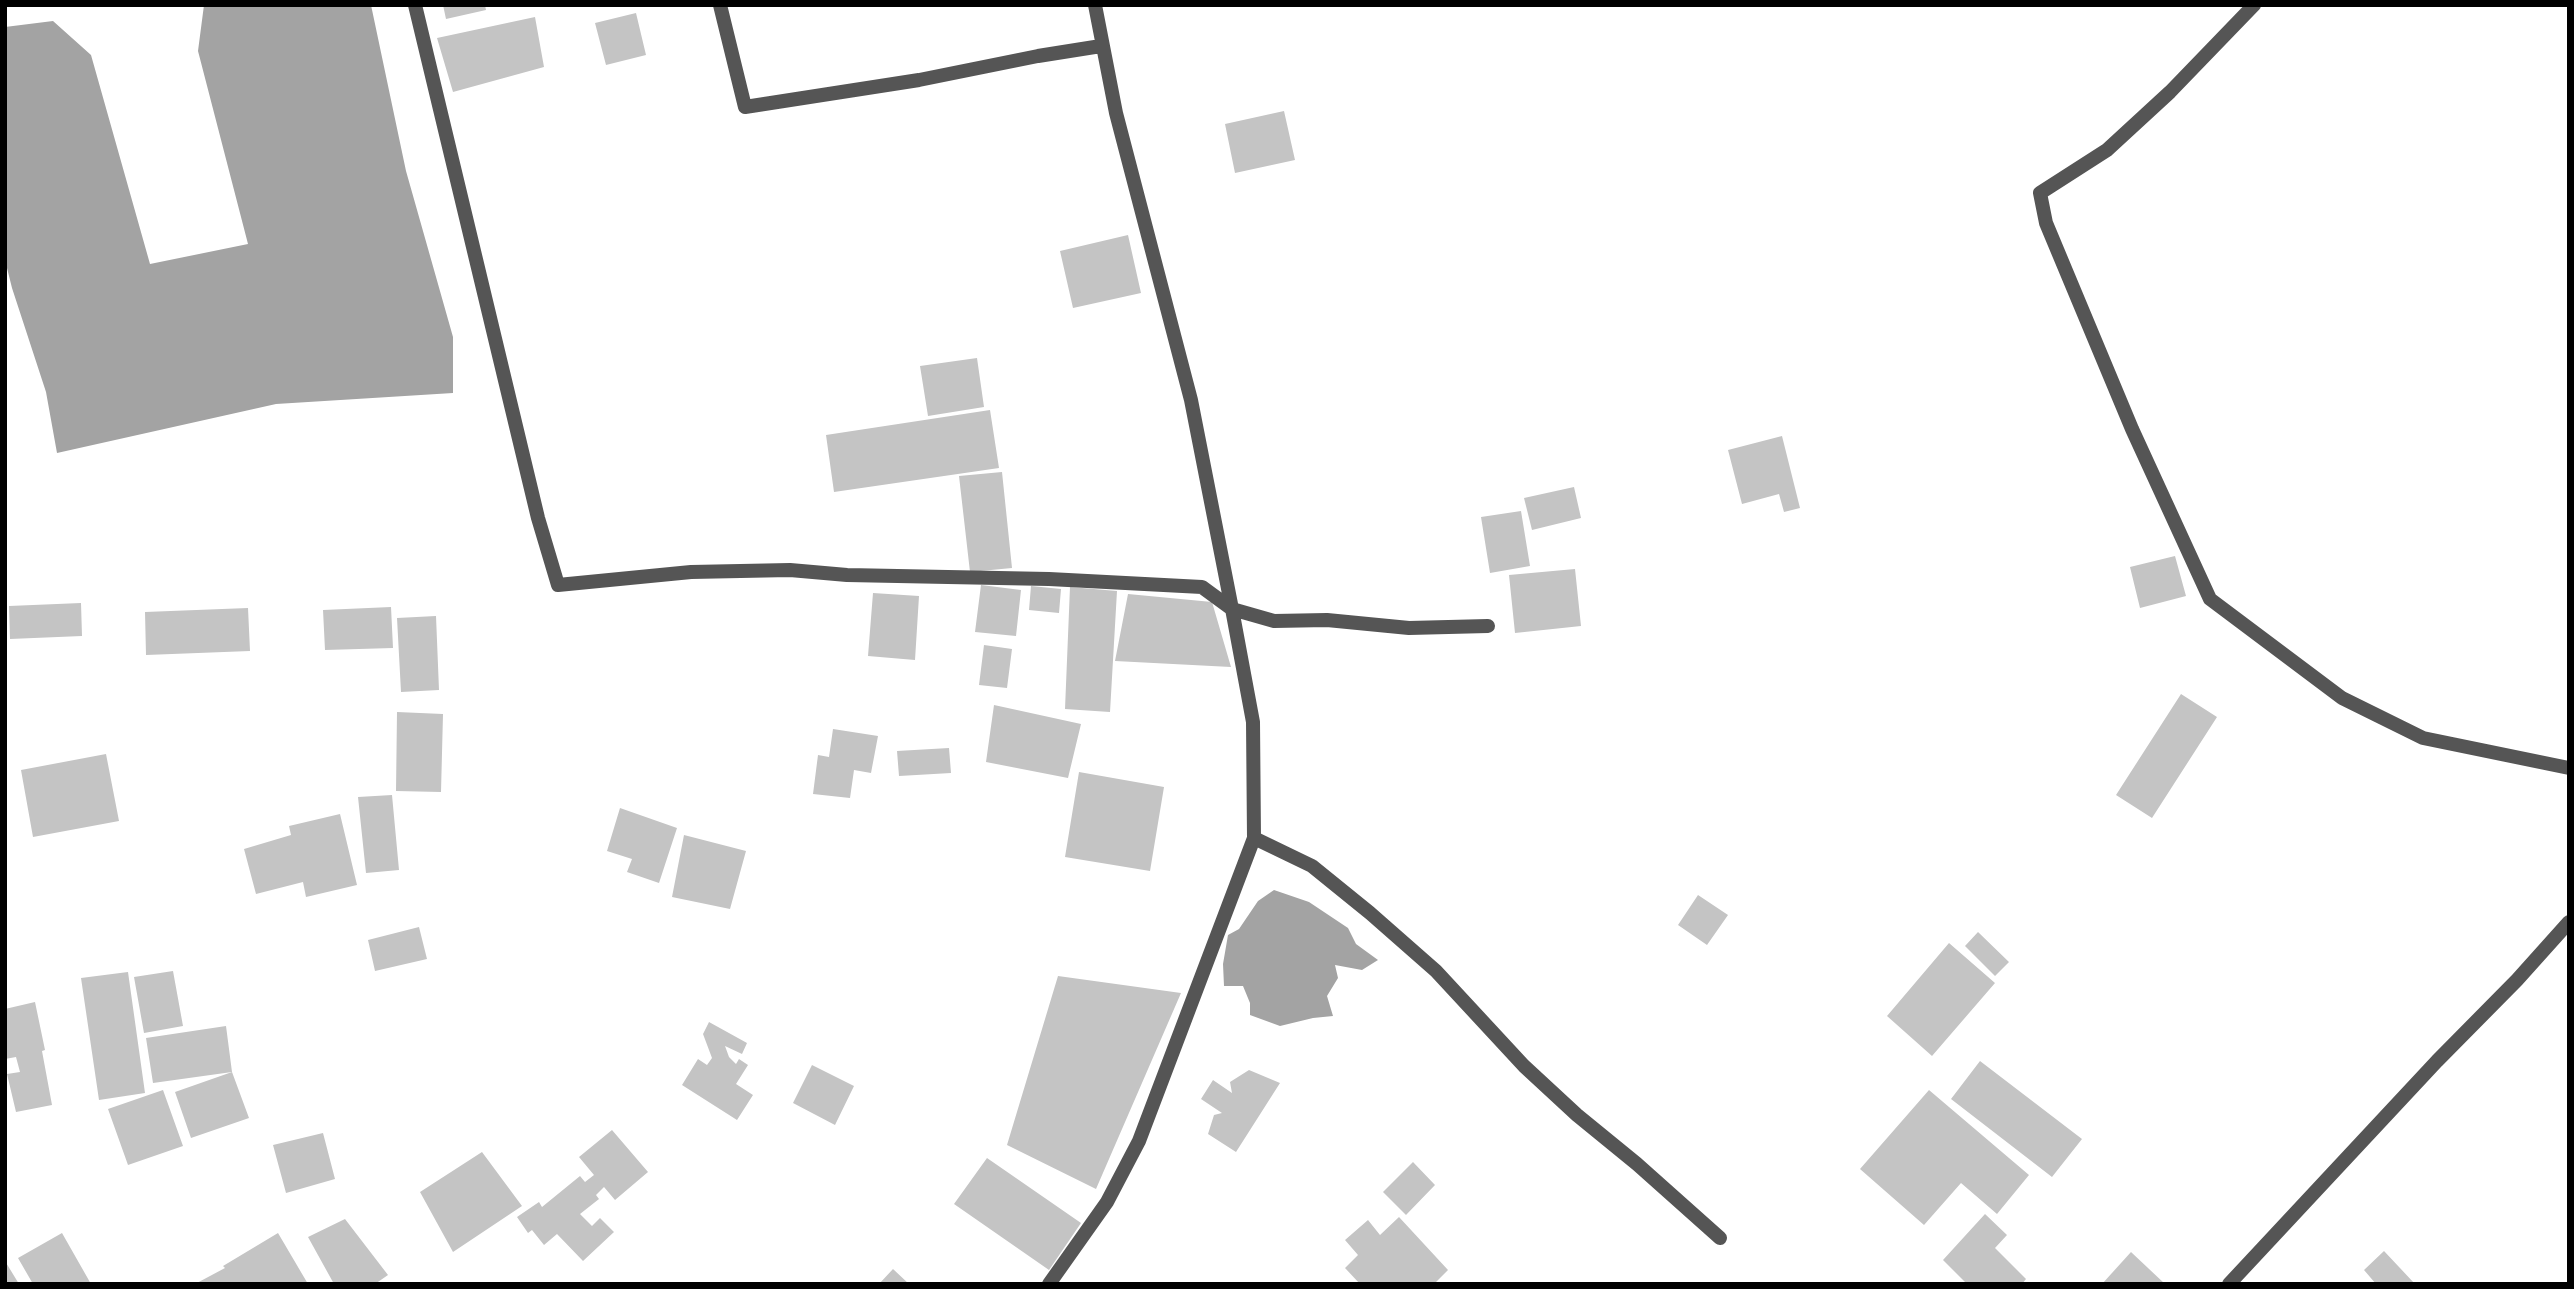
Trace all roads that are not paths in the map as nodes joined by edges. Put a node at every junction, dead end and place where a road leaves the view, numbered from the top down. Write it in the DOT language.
graph roads {
  1 [pos="415,5"];
  2 [pos="720,5"];
  3 [pos="1094,5"];
  4 [pos="2254,5"];
  5 [pos="1101,46"];
  6 [pos="1232,609"];
  7 [pos="1488,626"];
  8 [pos="2569,768"];
  9 [pos="1254,838"];
  10 [pos="2569,922"];
  11 [pos="1720,1238"];
  12 [pos="1049,1284"];
  13 [pos="2229,1284"];
  1 -- 6 [label="street"];
  2 -- 5 [label="street"];
  3 -- 5 [label="street"];
  4 -- 8 [label="street"];
  5 -- 6 [label="street"];
  6 -- 7 [label="street"];
  6 -- 9 [label="street"];
  9 -- 11 [label="street"];
  9 -- 12 [label="street"];
  10 -- 13 [label="street"];
}
